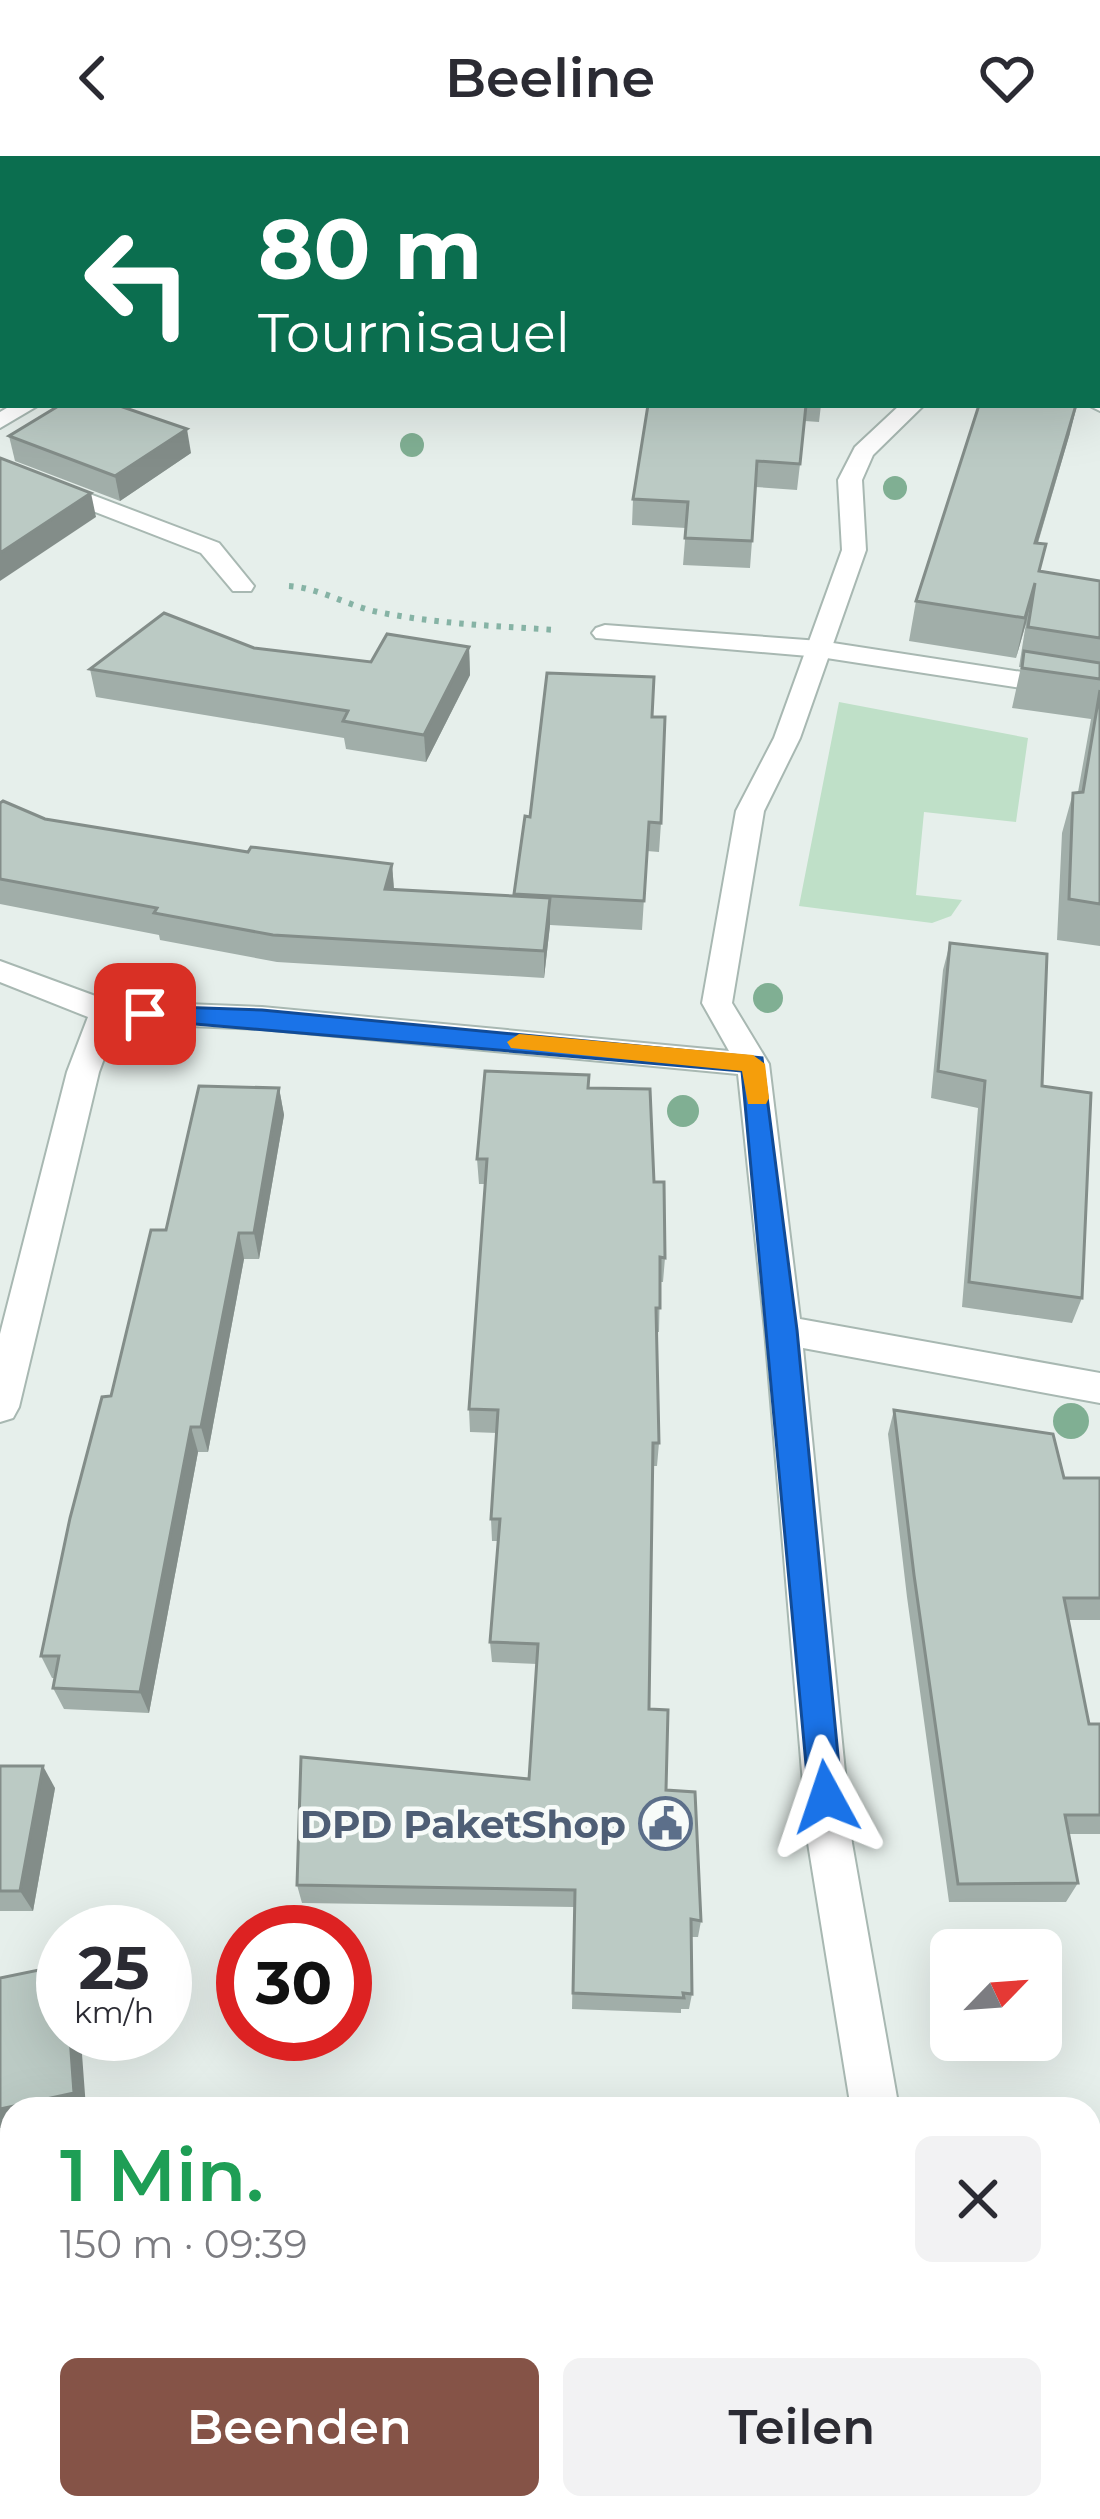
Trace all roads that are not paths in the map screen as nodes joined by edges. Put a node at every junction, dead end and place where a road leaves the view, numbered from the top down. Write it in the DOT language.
graph roads {
  1 [pos="911,408"];
  2 [pos="0,467"];
  3 [pos="242,586"];
  4 [pos="605,633"];
  5 [pos="820,650"];
  6 [pos="1100,692"];
  7 [pos="0,971"];
  8 [pos="106,1012"];
  9 [pos="753,1064"];
  10 [pos="783,1330"];
  11 [pos="1100,1388"];
  12 [pos="0,1407"];
  13 [pos="872,2097"];
  1 -- 5 [label="street"];
  2 -- 3 [label="street"];
  4 -- 5 [label="street"];
  5 -- 6 [label="street"];
  5 -- 9 [label="street"];
  7 -- 8 [label="street"];
  8 -- 9 [label="street"];
  8 -- 12 [label="street"];
  9 -- 10 [label="street"];
  10 -- 11 [label="street"];
  10 -- 13 [label="street"];
}
